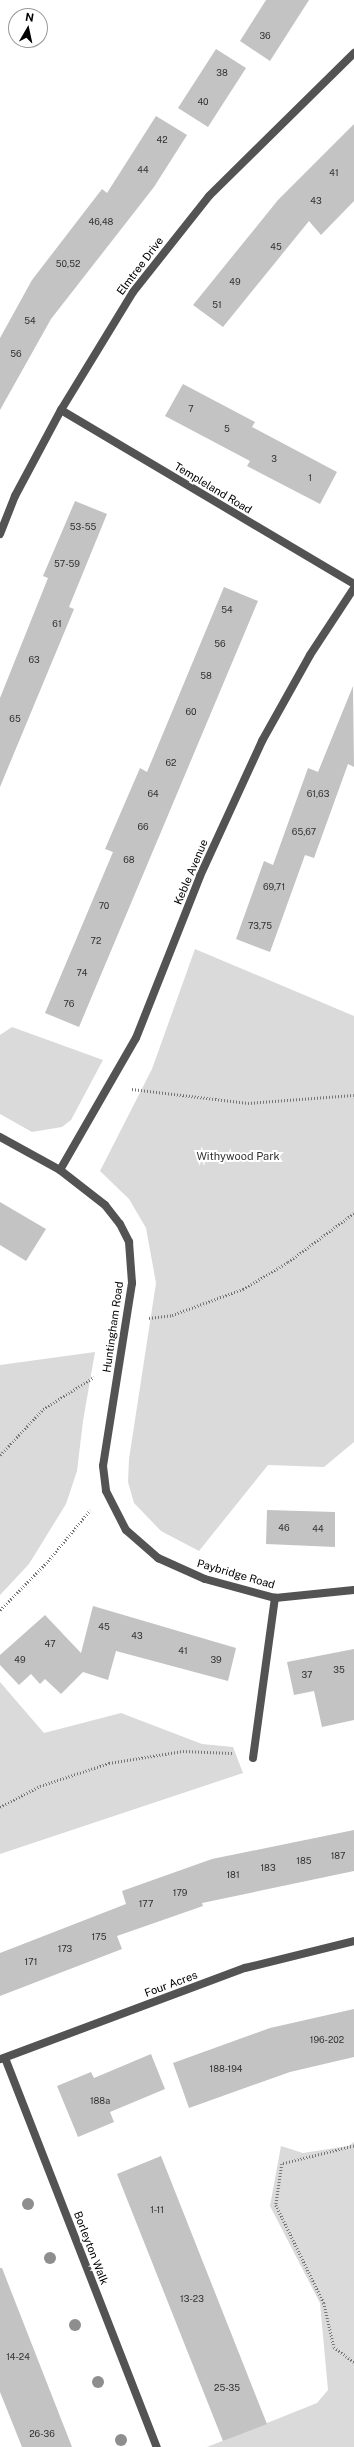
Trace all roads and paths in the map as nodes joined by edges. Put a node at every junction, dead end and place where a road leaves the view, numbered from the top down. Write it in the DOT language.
graph roads {
  1 [pos="354,53"];
  2 [pos="61,410"];
  3 [pos="0,534"];
  4 [pos="354,584"];
  5 [pos="354,588"];
  6 [pos="108,1087"];
  7 [pos="354,1095"];
  8 [pos="0,1138"];
  9 [pos="60,1170"];
  10 [pos="354,1213"];
  11 [pos="127,1320"];
  12 [pos="120,1362"];
  13 [pos="0,1455"];
  14 [pos="106,1491"];
  15 [pos="126,1530"];
  16 [pos="354,1590"];
  17 [pos="275,1598"];
  18 [pos="0,1610"];
  19 [pos="254,1746"];
  20 [pos="253,1758"];
  21 [pos="0,1807"];
  22 [pos="354,1941"];
  23 [pos="2,2059"];
  24 [pos="354,2146"];
  25 [pos="354,2362"];
  26 [pos="157,2447"];
  1 -- 2 [label="street, Elmtree Drive"];
  2 -- 3 [label="street, Elmtree Drive"];
  2 -- 4 [label="street, Templeland Road"];
  5 -- 6 [label="street, Keble Avenue"];
  6 -- 7 [label="path"];
  6 -- 9 [label="street, Keble Avenue"];
  8 -- 9 [label="street, Huntingham Road"];
  9 -- 11 [label="street, Huntingham Road"];
  10 -- 11 [label="path"];
  11 -- 12 [label="street, Huntingham Road"];
  12 -- 13 [label="path"];
  12 -- 14 [label="street, Huntingham Road"];
  14 -- 15 [label="street, Huntingham Road"];
  14 -- 18 [label="path"];
  15 -- 17 [label="street, Paybridge Road"];
  16 -- 17 [label="street, Paybridge Road"];
  17 -- 19 [label="street"];
  19 -- 20 [label="street"];
  19 -- 21 [label="path"];
  22 -- 23 [label="street, Four Acres"];
  23 -- 26 [label="street, Borleyton Walk"];
  24 -- 25 [label="path"];
}
